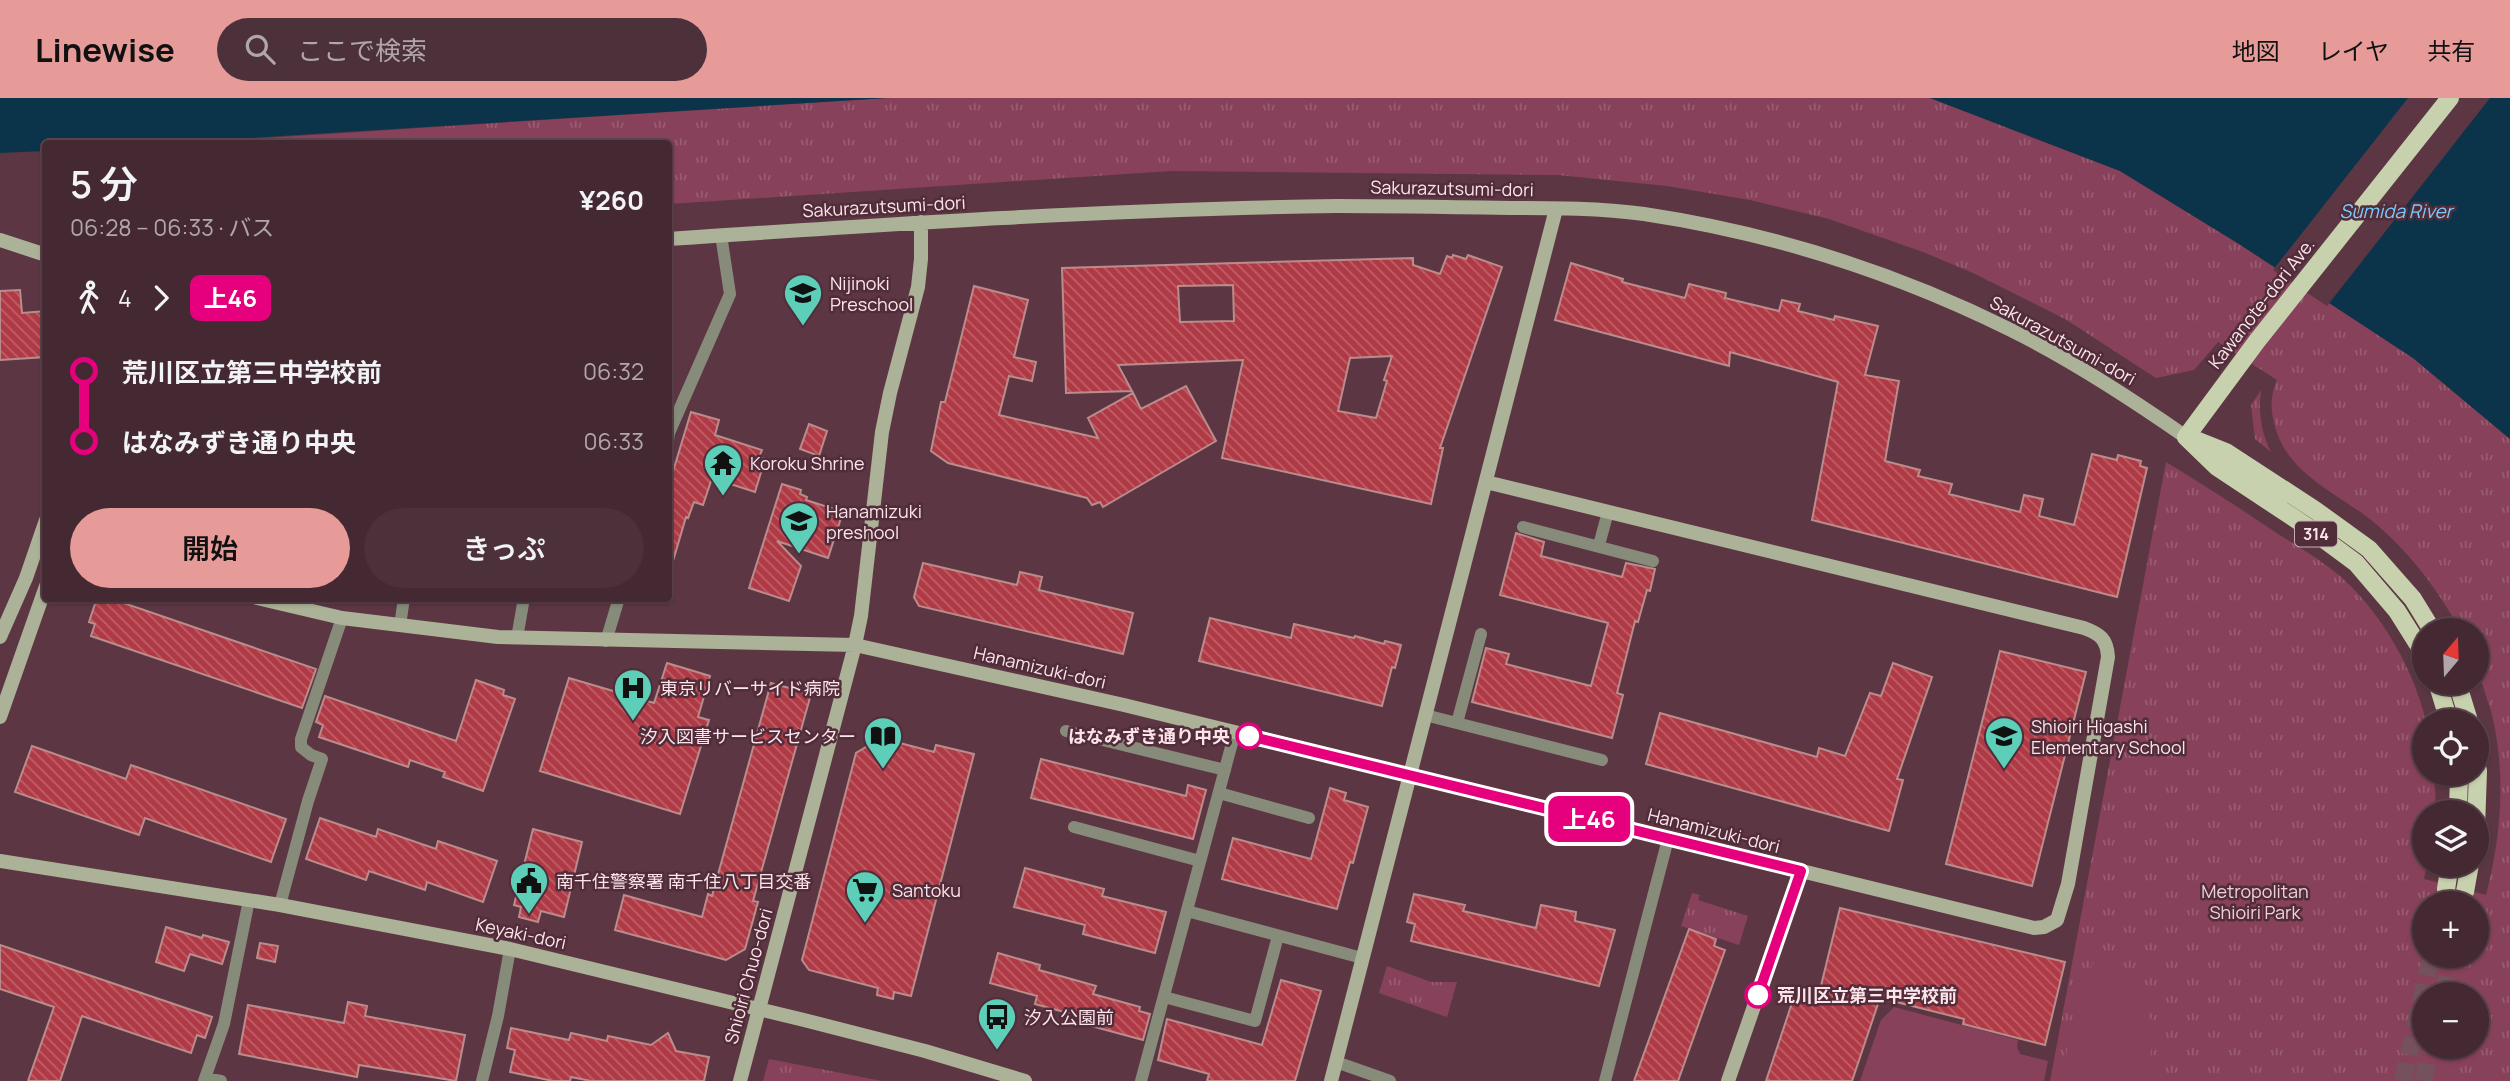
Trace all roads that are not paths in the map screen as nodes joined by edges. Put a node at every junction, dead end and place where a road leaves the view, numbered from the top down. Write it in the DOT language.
graph roads {
  1 [pos="2450,98"];
  2 [pos="1556,208"];
  3 [pos="921,222"];
  4 [pos="721,235"];
  5 [pos="672,239"];
  6 [pos="0,240"];
  7 [pos="42,253"];
  8 [pos="672,426"];
  9 [pos="2186,437"];
  10 [pos="1486,482"];
  11 [pos="1608,513"];
  12 [pos="1523,527"];
  13 [pos="42,533"];
  14 [pos="1599,545"];
  15 [pos="1653,561"];
  16 [pos="42,597"];
  17 [pos="274,602"];
  18 [pos="403,602"];
  19 [pos="523,602"];
  20 [pos="618,602"];
  21 [pos="342,618"];
  22 [pos="2425,618"];
  23 [pos="400,626"];
  24 [pos="1481,634"];
  25 [pos="2412,635"];
  26 [pos="0,637"];
  27 [pos="517,638"];
  28 [pos="606,641"];
  29 [pos="855,645"];
  30 [pos="1425,715"];
  31 [pos="0,717"];
  32 [pos="1457,723"];
  33 [pos="1066,731"];
  34 [pos="1235,732"];
  35 [pos="1602,760"];
  36 [pos="1225,770"];
  37 [pos="1409,775"];
  38 [pos="1219,793"];
  39 [pos="1309,818"];
  40 [pos="1074,827"];
  41 [pos="1668,839"];
  42 [pos="1200,861"];
  43 [pos="0,862"];
  44 [pos="1801,871"];
  45 [pos="2448,877"];
  46 [pos="2446,889"];
  47 [pos="249,900"];
  48 [pos="280,905"];
  49 [pos="1187,911"];
  50 [pos="1278,936"];
  51 [pos="510,949"];
  52 [pos="1362,958"];
  53 [pos="1164,997"];
  54 [pos="759,1009"];
  55 [pos="1336,1062"];
  56 [pos="205,1079"];
  57 [pos="221,1081"];
  58 [pos="482,1081"];
  59 [pos="740,1081"];
  60 [pos="1025,1081"];
  61 [pos="1141,1081"];
  62 [pos="1331,1081"];
  63 [pos="1390,1081"];
  64 [pos="1605,1081"];
  65 [pos="1728,1081"];
  1 -- 9 [label="main road, Kawanote-dori Ave."];
  2 -- 3 [label="street, Sakurazutsumi-dori"];
  2 -- 9 [label="street, Sakurazutsumi-dori"];
  2 -- 10 [label="street"];
  3 -- 4 [label="street, Sakurazutsumi-dori"];
  3 -- 29 [label="street, Shioiri Chuo-dori"];
  4 -- 5 [label="street, Sakurazutsumi-dori"];
  4 -- 8 [label="lane"];
  6 -- 7 [label="street"];
  9 -- 22 [label="main road, 314"];
  9 -- 25 [label="main road, 314"];
  10 -- 11 [label="street"];
  10 -- 30 [label="street"];
  11 -- 14 [label="lane"];
  11 -- 44 [label="street, Hanamizuki-dori"];
  12 -- 14 [label="lane"];
  13 -- 26 [label="street"];
  14 -- 15 [label="lane"];
  16 -- 31 [label="street"];
  17 -- 21 [label="street, Hanamizuki-dori"];
  18 -- 23 [label="lane"];
  19 -- 27 [label="lane"];
  20 -- 28 [label="lane"];
  21 -- 23 [label="street, Hanamizuki-dori"];
  21 -- 48 [label="lane"];
  23 -- 27 [label="street, Hanamizuki-dori"];
  24 -- 32 [label="lane"];
  27 -- 28 [label="street, Hanamizuki-dori"];
  28 -- 29 [label="street, Hanamizuki-dori"];
  29 -- 34 [label="street, Hanamizuki-dori"];
  29 -- 54 [label="street, Shioiri Chuo-dori"];
  30 -- 32 [label="lane"];
  30 -- 37 [label="street"];
  32 -- 35 [label="lane"];
  33 -- 36 [label="lane"];
  34 -- 36 [label="lane"];
  34 -- 37 [label="street, Hanamizuki-dori"];
  36 -- 38 [label="lane"];
  37 -- 41 [label="street, Hanamizuki-dori"];
  37 -- 52 [label="street"];
  38 -- 39 [label="lane"];
  38 -- 42 [label="lane"];
  40 -- 42 [label="lane"];
  41 -- 44 [label="street, Hanamizuki-dori"];
  41 -- 64 [label="lane"];
  42 -- 49 [label="lane"];
  43 -- 47 [label="street, Keyaki-dori"];
  44 -- 65 [label="street"];
  45 -- 46 [label="main road"];
  47 -- 48 [label="street, Keyaki-dori"];
  47 -- 56 [label="lane"];
  48 -- 51 [label="street, Keyaki-dori"];
  49 -- 50 [label="lane"];
  49 -- 53 [label="lane"];
  50 -- 52 [label="lane"];
  50 -- 53 [label="lane"];
  51 -- 54 [label="street, Keyaki-dori"];
  51 -- 58 [label="lane"];
  52 -- 55 [label="street"];
  53 -- 61 [label="lane"];
  54 -- 59 [label="street, Shioiri Chuo-dori"];
  54 -- 60 [label="street, Keyaki-dori"];
  55 -- 62 [label="street"];
  55 -- 63 [label="lane"];
  56 -- 57 [label="lane"];
}
